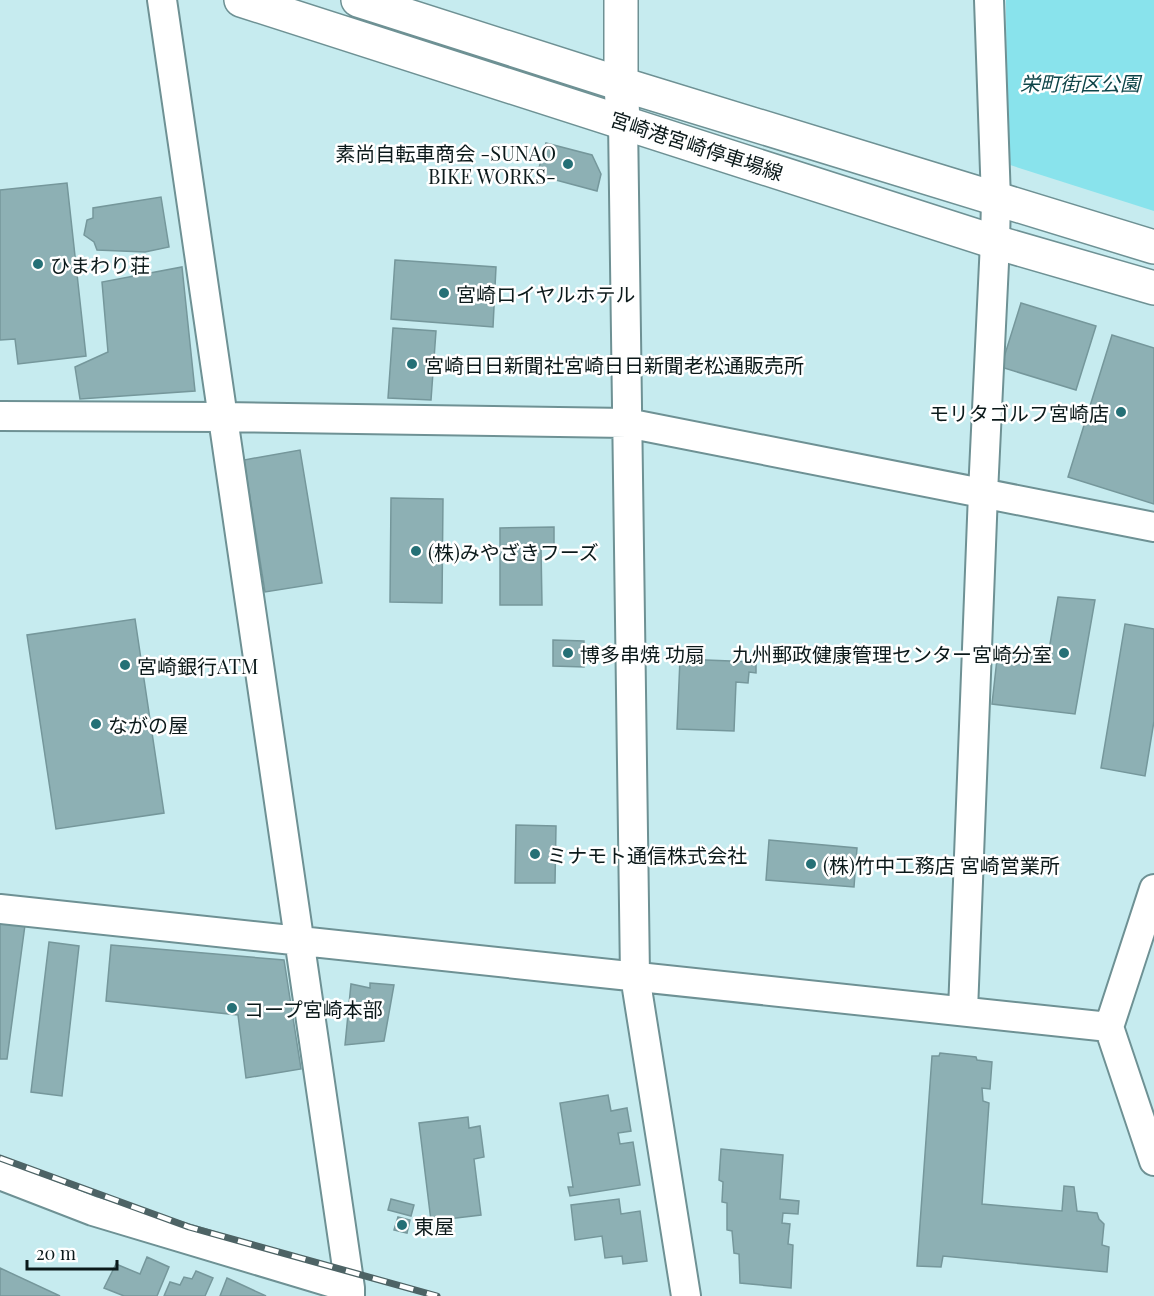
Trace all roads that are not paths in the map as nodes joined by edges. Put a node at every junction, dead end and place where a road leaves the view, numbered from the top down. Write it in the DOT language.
graph roads {
  1 [pos="162,0"];
  2 [pos="241,0"];
  3 [pos="358,0"];
  4 [pos="621,0"];
  5 [pos="989,0"];
  6 [pos="621,84"];
  7 [pos="623,121"];
  8 [pos="996,200"];
  9 [pos="995,242"];
  10 [pos="1154,247"];
  11 [pos="1154,288"];
  12 [pos="0,416"];
  13 [pos="222,417"];
  14 [pos="627,423"];
  15 [pos="983,493"];
  16 [pos="1154,527"];
  17 [pos="1154,889"];
  18 [pos="0,909"];
  19 [pos="299,940"];
  20 [pos="635,976"];
  21 [pos="963,1011"];
  22 [pos="1109,1027"];
  23 [pos="1154,1161"];
  24 [pos="0,1175"];
  25 [pos="350,1292"];
  26 [pos="686,1296"];
  1 -- 13 [label="street"];
  2 -- 7 [label="main road, 宮崎港宮崎停車場線"];
  3 -- 6 [label="main road, 宮崎港宮崎停車場線"];
  4 -- 6 [label="main road"];
  5 -- 8 [label="street"];
  6 -- 7 [label="main road"];
  6 -- 8 [label="main road, 宮崎港宮崎停車場線"];
  7 -- 9 [label="main road, 宮崎港宮崎停車場線"];
  7 -- 14 [label="street"];
  8 -- 9 [label="street"];
  8 -- 10 [label="main road, 宮崎港宮崎停車場線"];
  9 -- 11 [label="main road, 宮崎港宮崎停車場線"];
  9 -- 15 [label="street"];
  12 -- 13 [label="street"];
  13 -- 14 [label="street"];
  13 -- 19 [label="street"];
  14 -- 15 [label="street"];
  14 -- 20 [label="street"];
  15 -- 16 [label="street"];
  15 -- 21 [label="street"];
  17 -- 22 [label="street"];
  18 -- 19 [label="street"];
  19 -- 20 [label="street"];
  19 -- 25 [label="street"];
  20 -- 21 [label="street"];
  20 -- 26 [label="street"];
  21 -- 22 [label="street"];
  22 -- 23 [label="street"];
  24 -- 25 [label="street"];
}
